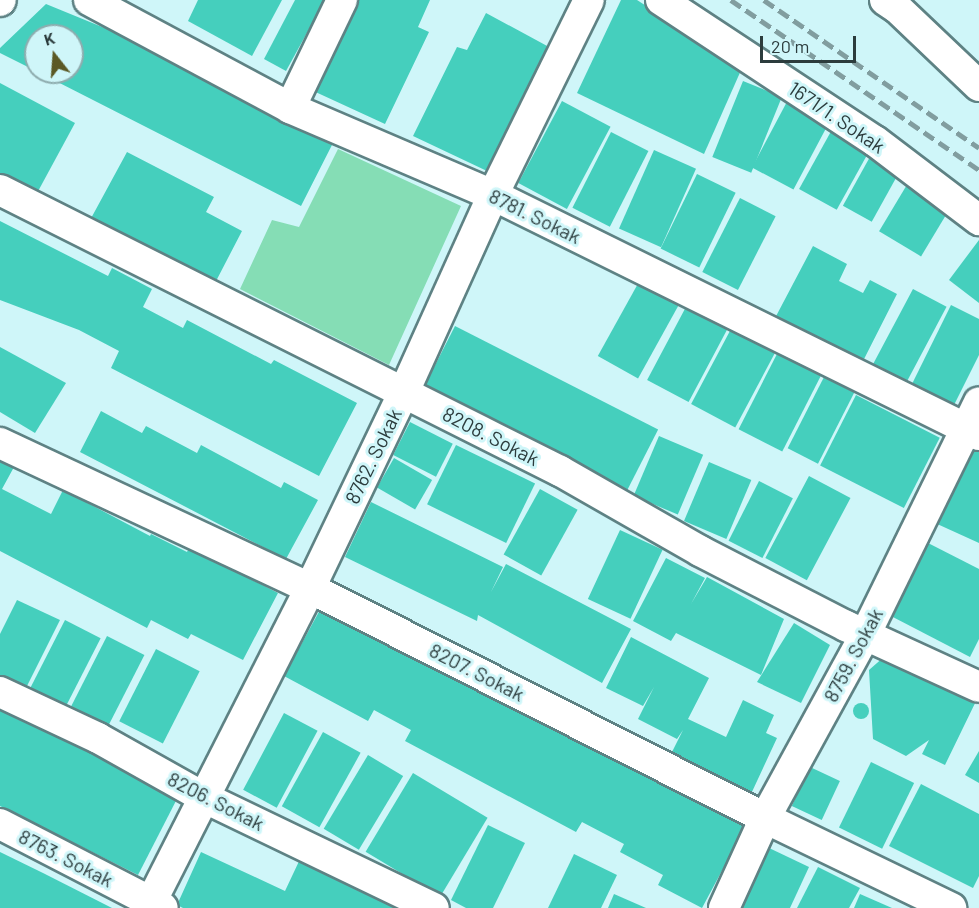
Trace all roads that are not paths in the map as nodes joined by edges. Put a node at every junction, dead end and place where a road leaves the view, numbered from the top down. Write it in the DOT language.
graph roads {
  1 [pos="89,0"];
  2 [pos="342,0"];
  3 [pos="589,0"];
  4 [pos="662,0"];
  5 [pos="885,0"];
  6 [pos="979,86"];
  7 [pos="290,108"];
  8 [pos="0,190"];
  9 [pos="494,195"];
  10 [pos="979,219"];
  11 [pos="404,392"];
  12 [pos="979,402"];
  13 [pos="973,432"];
  14 [pos="0,443"];
  15 [pos="310,588"];
  16 [pos="865,635"];
  17 [pos="979,687"];
  18 [pos="0,692"];
  19 [pos="203,797"];
  20 [pos="765,818"];
  21 [pos="0,824"];
  22 [pos="155,906"];
  23 [pos="434,908"];
  24 [pos="724,908"];
  25 [pos="951,908"];
  1 -- 7 [label="street, 8781. Sokak"];
  2 -- 7 [label="street"];
  3 -- 9 [label="street, 8762. Sokak"];
  4 -- 10 [label="street, 1671/1. Sokak"];
  5 -- 6 [label="street"];
  7 -- 9 [label="street, 8781. Sokak"];
  8 -- 11 [label="street, 8208. Sokak"];
  9 -- 11 [label="street, 8762. Sokak"];
  9 -- 13 [label="street, 8781. Sokak"];
  11 -- 15 [label="street, 8762. Sokak"];
  11 -- 16 [label="street, 8208. Sokak"];
  12 -- 13 [label="street, 8759. Sokak"];
  13 -- 16 [label="street, 8759. Sokak"];
  14 -- 15 [label="street, 8207. Sokak"];
  15 -- 19 [label="street, 8762. Sokak"];
  15 -- 20 [label="street, 8207. Sokak"];
  16 -- 17 [label="street, 8208. Sokak"];
  16 -- 20 [label="street, 8759. Sokak"];
  18 -- 19 [label="street, 8206. Sokak"];
  19 -- 22 [label="street, 8762. Sokak"];
  19 -- 23 [label="street, 8206. Sokak"];
  20 -- 24 [label="street, 8759. Sokak"];
  20 -- 25 [label="street, 8207. Sokak"];
  21 -- 22 [label="street, 8763. Sokak"];
}
